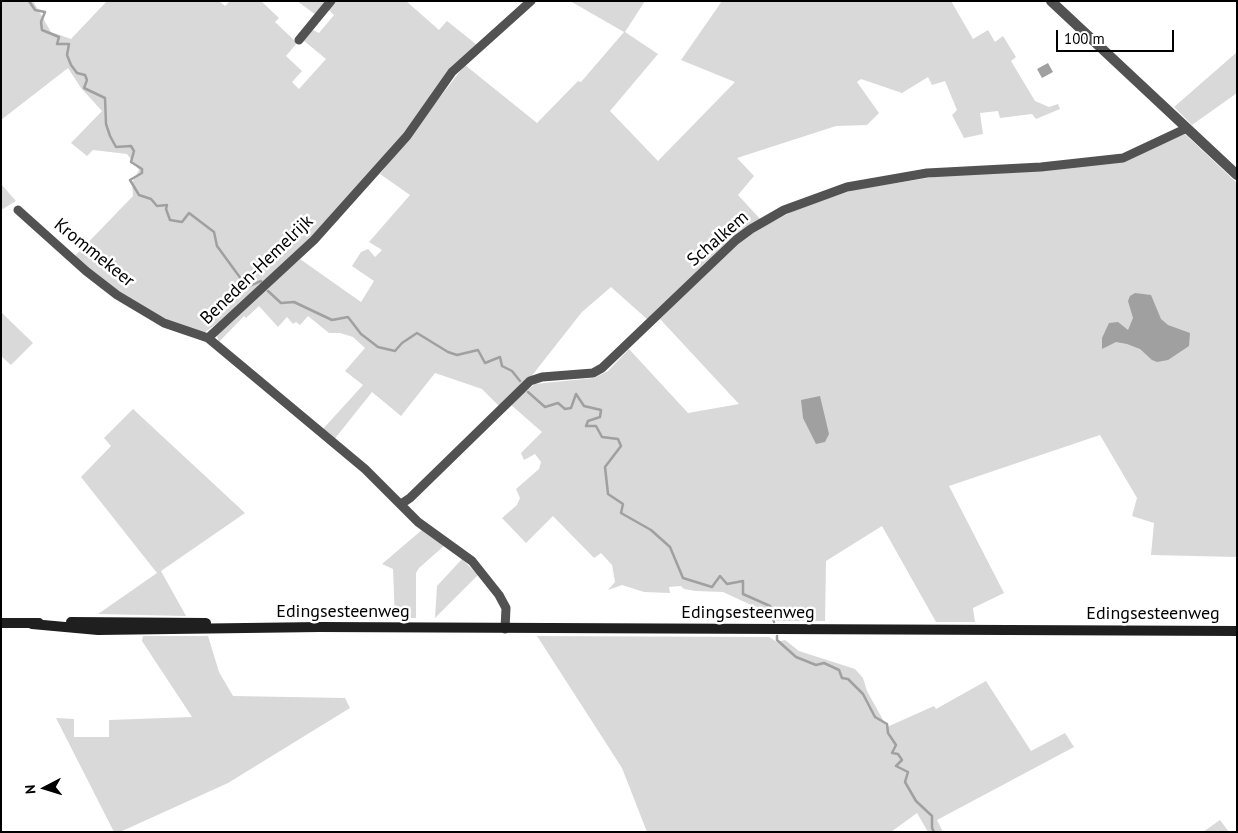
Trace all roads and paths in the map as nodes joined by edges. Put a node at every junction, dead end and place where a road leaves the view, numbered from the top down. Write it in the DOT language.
graph roads {
  1 [pos="331,1"];
  2 [pos="531,1"];
  3 [pos="1050,1"];
  4 [pos="300,40"];
  5 [pos="1187,128"];
  6 [pos="1237,175"];
  7 [pos="18,210"];
  8 [pos="208,338"];
  9 [pos="401,504"];
  10 [pos="1,623"];
  11 [pos="504,629"];
  12 [pos="1237,631"];
  1 -- 4 [label="street"];
  2 -- 8 [label="street, Beneden-Hemelrijk"];
  3 -- 5 [label="street"];
  5 -- 6 [label="street"];
  5 -- 9 [label="street, Schalkem"];
  7 -- 8 [label="street, Krommekeer"];
  8 -- 9 [label="street, Beneden-Hemelrijk"];
  9 -- 11 [label="street, Beneden-Hemelrijk"];
  10 -- 11 [label="main road, Edingsesteenweg"];
  11 -- 12 [label="main road, Edingsesteenweg"];
}
